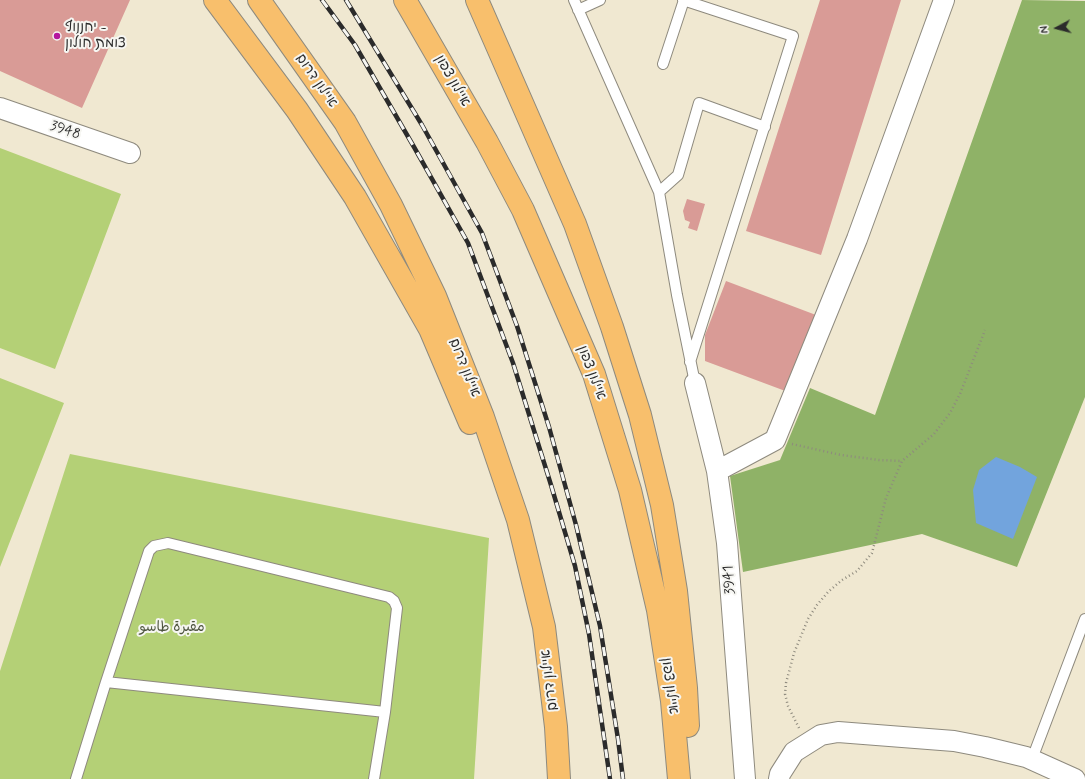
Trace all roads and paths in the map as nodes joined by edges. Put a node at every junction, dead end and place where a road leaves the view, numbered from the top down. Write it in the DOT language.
graph roads {
  1 [pos="215,0"];
  2 [pos="258,0"];
  3 [pos="405,0"];
  4 [pos="477,0"];
  5 [pos="574,0"];
  6 [pos="600,0"];
  7 [pos="684,0"];
  8 [pos="944,0"];
  9 [pos="578,10"];
  10 [pos="663,64"];
  11 [pos="0,108"];
  12 [pos="765,127"];
  13 [pos="130,153"];
  14 [pos="659,192"];
  15 [pos="985,330"];
  16 [pos="690,362"];
  17 [pos="695,383"];
  18 [pos="775,440"];
  19 [pos="902,461"];
  20 [pos="717,471"];
  21 [pos="1085,619"];
  22 [pos="544,627"];
  23 [pos="106,682"];
  24 [pos="385,712"];
  25 [pos="807,742"];
  26 [pos="1032,759"];
  27 [pos="76,779"];
  28 [pos="374,779"];
  29 [pos="559,779"];
  30 [pos="678,779"];
  31 [pos="688,779"];
  32 [pos="745,779"];
  33 [pos="779,779"];
  34 [pos="1075,779"];
  1 -- 22 [label="highway"];
  2 -- 22 [label="highway, איילון דרום"];
  3 -- 30 [label="highway, איילון צפון"];
  4 -- 31 [label="highway"];
  5 -- 9 [label="lane"];
  6 -- 9 [label="lane"];
  7 -- 10 [label="lane"];
  7 -- 12 [label="lane"];
  8 -- 18 [label="street"];
  9 -- 14 [label="lane"];
  11 -- 13 [label="street, 3948"];
  12 -- 14 [label="lane"];
  12 -- 16 [label="lane"];
  14 -- 16 [label="lane"];
  15 -- 19 [label="path"];
  16 -- 17 [label="lane"];
  17 -- 20 [label="street, 3941"];
  18 -- 19 [label="path"];
  18 -- 20 [label="street"];
  19 -- 25 [label="path"];
  20 -- 32 [label="street, 3941"];
  21 -- 26 [label="lane"];
  22 -- 29 [label="highway, איילון דרום"];
  23 -- 24 [label="lane"];
  23 -- 24 [label="lane"];
  23 -- 27 [label="lane"];
  24 -- 28 [label="lane"];
  25 -- 26 [label="street"];
  25 -- 33 [label="street"];
  26 -- 34 [label="street"];
}
